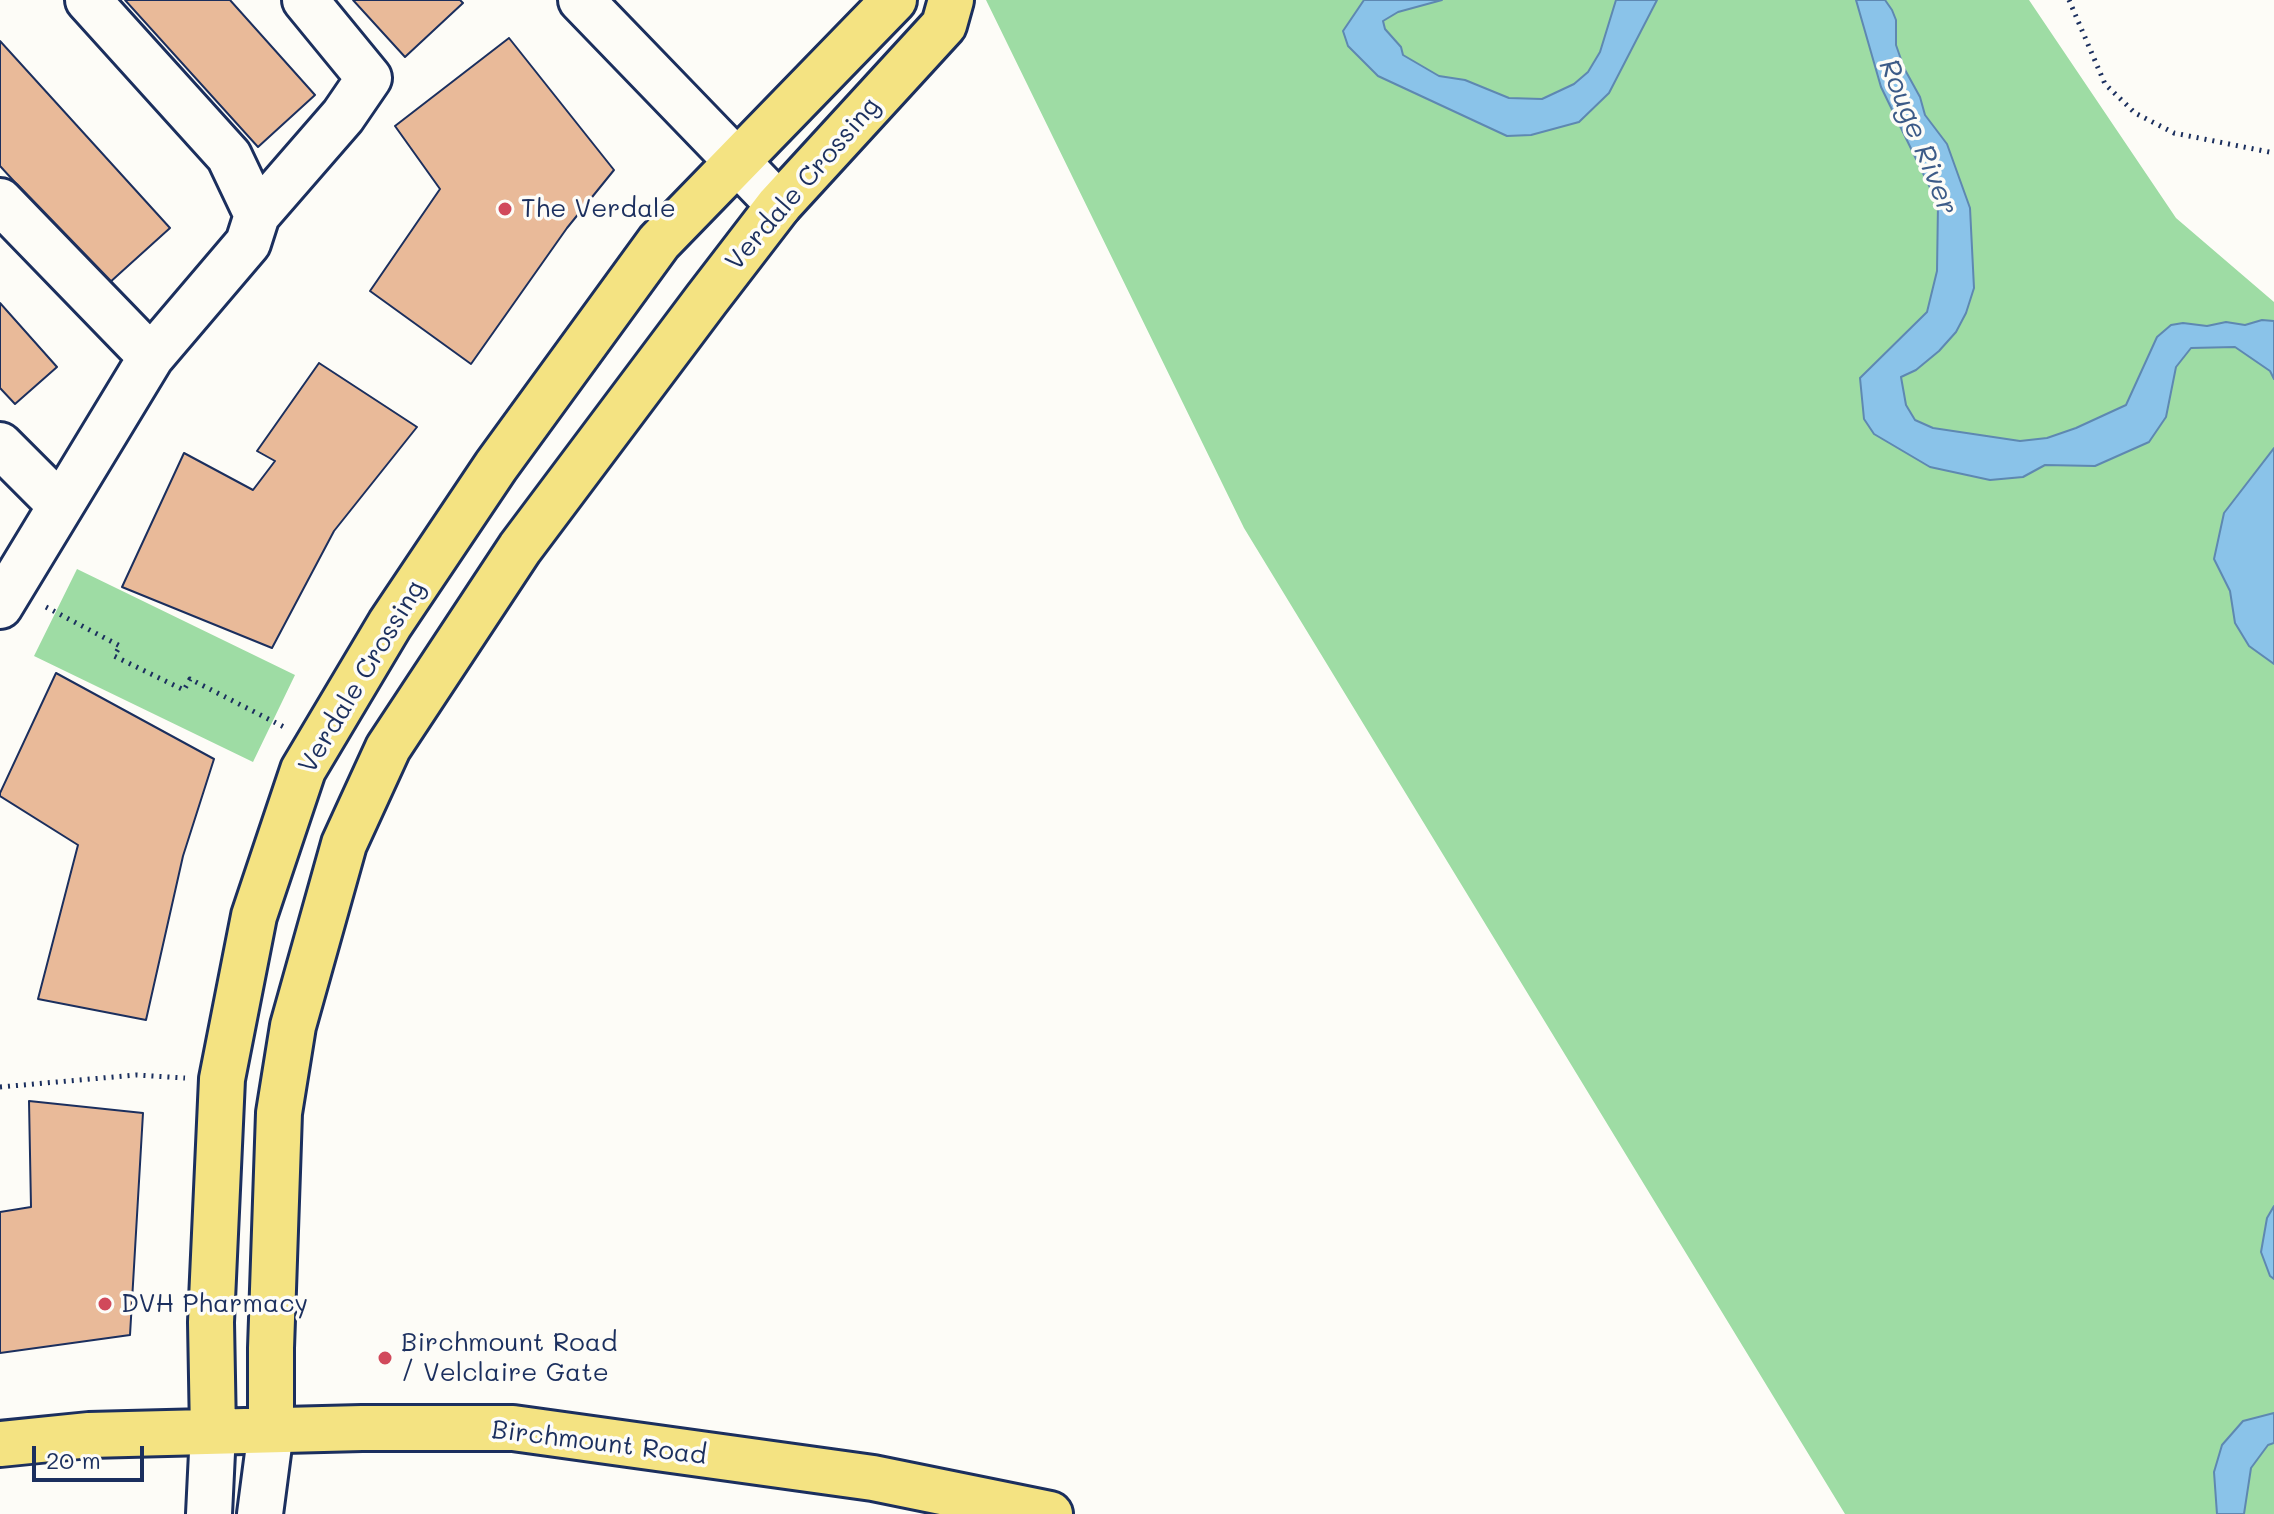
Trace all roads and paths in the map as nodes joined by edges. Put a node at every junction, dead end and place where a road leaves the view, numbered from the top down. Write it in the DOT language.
graph roads {
  1 [pos="88,0"];
  2 [pos="305,0"];
  3 [pos="581,0"];
  4 [pos="894,0"];
  5 [pos="951,0"];
  6 [pos="2069,0"];
  7 [pos="2274,153"];
  8 [pos="736,161"];
  9 [pos="0,201"];
  10 [pos="779,205"];
  11 [pos="257,215"];
  12 [pos="151,357"];
  13 [pos="0,445"];
  14 [pos="60,505"];
  15 [pos="5,597"];
  16 [pos="285,727"];
  17 [pos="222,1079"];
  18 [pos="0,1087"];
  19 [pos="271,1430"];
  20 [pos="213,1432"];
  21 [pos="0,1444"];
  22 [pos="209,1514"];
  23 [pos="260,1514"];
  24 [pos="1050,1514"];
  1 -- 11 [label="street"];
  2 -- 11 [label="street"];
  3 -- 8 [label="street"];
  4 -- 8 [label="main road, Verdale Crossing"];
  5 -- 10 [label="main road, Verdale Crossing"];
  6 -- 7 [label="path"];
  8 -- 10 [label="street"];
  8 -- 17 [label="main road, Verdale Crossing"];
  9 -- 12 [label="street"];
  10 -- 19 [label="main road, Verdale Crossing"];
  11 -- 12 [label="street"];
  12 -- 14 [label="street"];
  13 -- 14 [label="street"];
  14 -- 15 [label="street"];
  15 -- 16 [label="path"];
  17 -- 18 [label="path"];
  17 -- 20 [label="main road, Verdale Crossing"];
  19 -- 20 [label="main road, Birchmount Road"];
  19 -- 23 [label="street, Verdale Crossing"];
  19 -- 24 [label="main road, Birchmount Road"];
  20 -- 21 [label="main road, Birchmount Road"];
  20 -- 22 [label="street, Verdale Crossing"];
}
